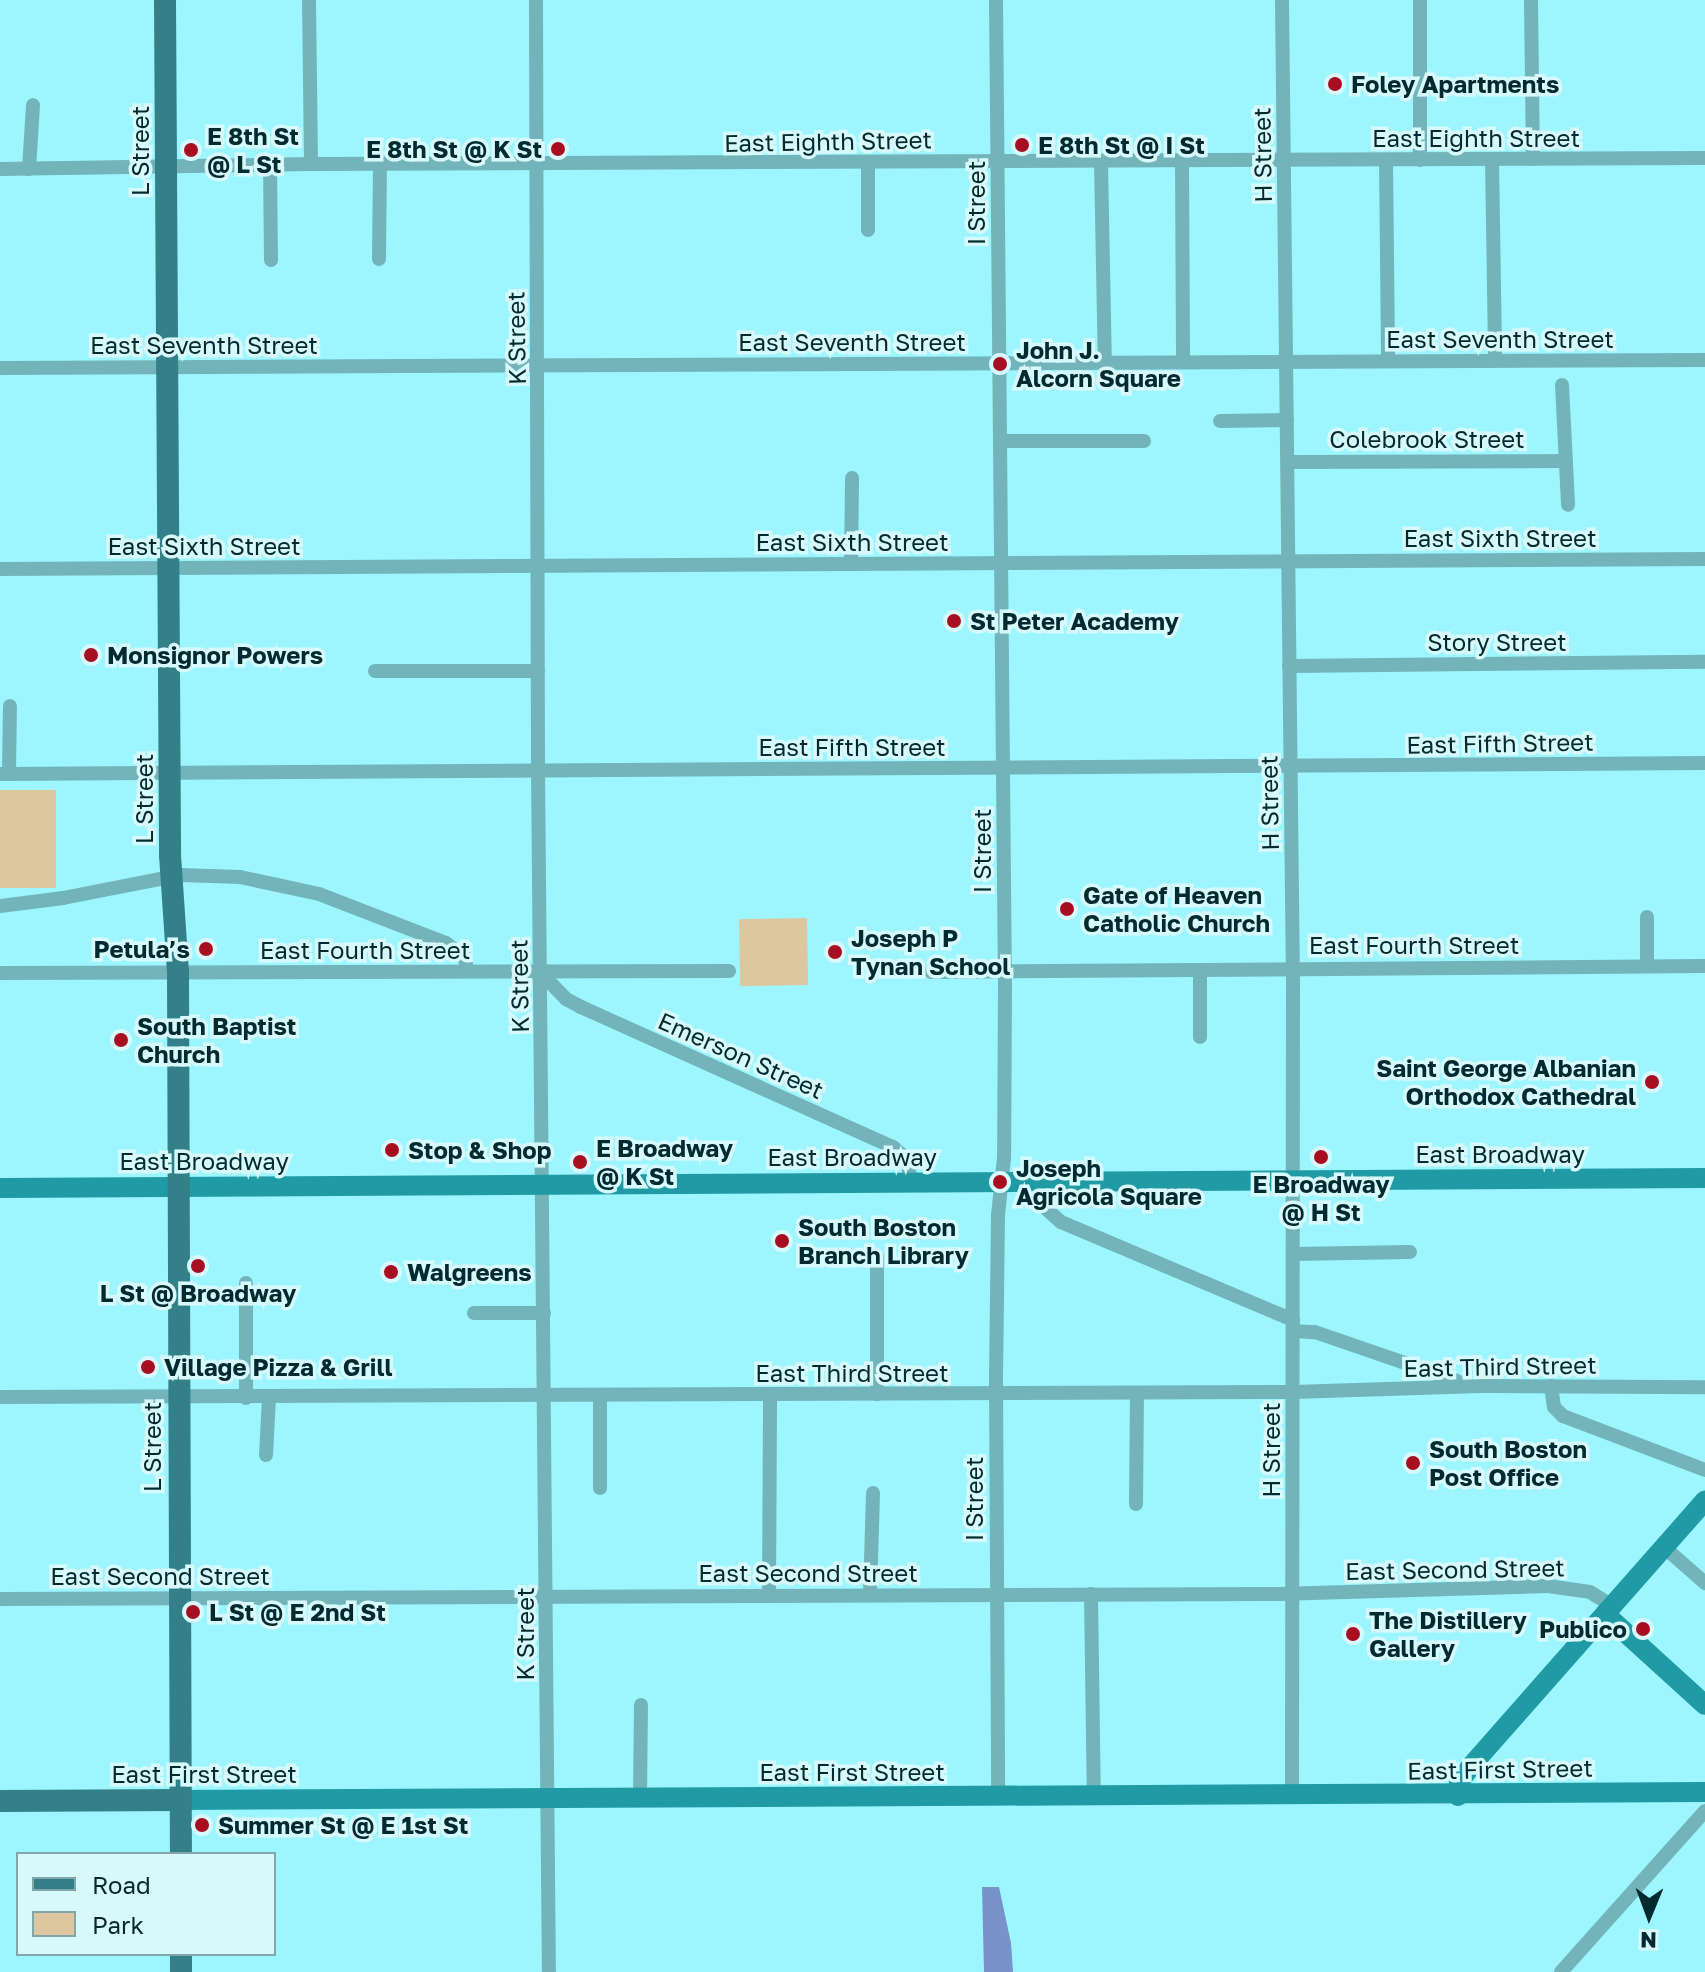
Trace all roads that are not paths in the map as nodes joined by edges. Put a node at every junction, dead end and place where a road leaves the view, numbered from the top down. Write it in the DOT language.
graph roads {
  1 [pos="165,0"];
  2 [pos="309,0"];
  3 [pos="536,0"];
  4 [pos="996,0"];
  5 [pos="1282,0"];
  6 [pos="1420,0"];
  7 [pos="1531,0"];
  8 [pos="33,105"];
  9 [pos="1705,158"];
  10 [pos="1533,159"];
  11 [pos="1284,160"];
  12 [pos="1386,160"];
  13 [pos="1420,160"];
  14 [pos="1492,160"];
  15 [pos="998,161"];
  16 [pos="1182,161"];
  17 [pos="1101,162"];
  18 [pos="380,163"];
  19 [pos="868,163"];
  20 [pos="270,164"];
  21 [pos="311,164"];
  22 [pos="537,165"];
  23 [pos="0,169"];
  24 [pos="29,169"];
  25 [pos="166,169"];
  26 [pos="868,230"];
  27 [pos="379,259"];
  28 [pos="271,260"];
  29 [pos="1705,360"];
  30 [pos="1388,361"];
  31 [pos="1495,361"];
  32 [pos="1183,362"];
  33 [pos="1286,362"];
  34 [pos="999,363"];
  35 [pos="1105,363"];
  36 [pos="538,365"];
  37 [pos="167,367"];
  38 [pos="0,368"];
  39 [pos="1562,385"];
  40 [pos="1287,420"];
  41 [pos="1220,421"];
  42 [pos="1001,441"];
  43 [pos="1144,441"];
  44 [pos="1566,461"];
  45 [pos="1289,462"];
  46 [pos="852,478"];
  47 [pos="1568,505"];
  48 [pos="1705,559"];
  49 [pos="1289,562"];
  50 [pos="1002,563"];
  51 [pos="851,564"];
  52 [pos="538,566"];
  53 [pos="167,568"];
  54 [pos="0,569"];
  55 [pos="1705,662"];
  56 [pos="1289,666"];
  57 [pos="375,671"];
  58 [pos="538,671"];
  59 [pos="10,706"];
  60 [pos="1705,763"];
  61 [pos="1290,767"];
  62 [pos="1003,769"];
  63 [pos="538,770"];
  64 [pos="170,772"];
  65 [pos="4,774"];
  66 [pos="171,876"];
  67 [pos="0,906"];
  68 [pos="1647,917"];
  69 [pos="1647,966"];
  70 [pos="1705,966"];
  71 [pos="1293,968"];
  72 [pos="1005,970"];
  73 [pos="1200,970"];
  74 [pos="467,971"];
  75 [pos="729,971"];
  76 [pos="178,972"];
  77 [pos="931,972"];
  78 [pos="0,973"];
  79 [pos="541,973"];
  80 [pos="1200,1037"];
  81 [pos="1705,1178"];
  82 [pos="1293,1181"];
  83 [pos="911,1182"];
  84 [pos="1001,1182"];
  85 [pos="1037,1182"];
  86 [pos="543,1185"];
  87 [pos="178,1187"];
  88 [pos="0,1188"];
  89 [pos="1410,1252"];
  90 [pos="1293,1254"];
  91 [pos="877,1257"];
  92 [pos="246,1283"];
  93 [pos="474,1313"];
  94 [pos="544,1313"];
  95 [pos="1293,1325"];
  96 [pos="1489,1386"];
  97 [pos="1551,1386"];
  98 [pos="1705,1387"];
  99 [pos="1293,1392"];
  100 [pos="1137,1393"];
  101 [pos="877,1394"];
  102 [pos="996,1394"];
  103 [pos="770,1395"];
  104 [pos="545,1396"];
  105 [pos="600,1396"];
  106 [pos="0,1397"];
  107 [pos="178,1398"];
  108 [pos="246,1398"];
  109 [pos="269,1398"];
  110 [pos="266,1455"];
  111 [pos="1705,1470"];
  112 [pos="600,1488"];
  113 [pos="873,1493"];
  114 [pos="1705,1501"];
  115 [pos="1136,1504"];
  116 [pos="1664,1547"];
  117 [pos="1705,1583"];
  118 [pos="1294,1593"];
  119 [pos="1091,1594"];
  120 [pos="870,1595"];
  121 [pos="996,1595"];
  122 [pos="769,1596"];
  123 [pos="546,1597"];
  124 [pos="178,1598"];
  125 [pos="0,1599"];
  126 [pos="1608,1610"];
  127 [pos="641,1705"];
  128 [pos="1705,1705"];
  129 [pos="1705,1792"];
  130 [pos="1458,1796"];
  131 [pos="1094,1797"];
  132 [pos="1292,1797"];
  133 [pos="640,1798"];
  134 [pos="998,1798"];
  135 [pos="548,1799"];
  136 [pos="181,1800"];
  137 [pos="0,1801"];
  138 [pos="1705,1811"];
  139 [pos="181,1852"];
  140 [pos="549,1972"];
  141 [pos="1561,1972"];
  1 -- 25 [label="main road, L Street"];
  2 -- 21 [label="street"];
  3 -- 22 [label="street, K Street"];
  4 -- 15 [label="street, I Street"];
  5 -- 11 [label="street, H Street"];
  6 -- 13 [label="street"];
  7 -- 10 [label="street"];
  8 -- 24 [label="street"];
  9 -- 10 [label="street, East Eighth Street"];
  10 -- 14 [label="street, East Eighth Street"];
  11 -- 12 [label="street, East Eighth Street"];
  11 -- 16 [label="street, East Eighth Street"];
  11 -- 33 [label="street, H Street"];
  12 -- 13 [label="street, East Eighth Street"];
  12 -- 30 [label="street"];
  13 -- 14 [label="street, East Eighth Street"];
  14 -- 31 [label="street"];
  15 -- 17 [label="street, East Eighth Street"];
  15 -- 19 [label="street, East Eighth Street"];
  15 -- 34 [label="street, I Street"];
  16 -- 17 [label="street, East Eighth Street"];
  16 -- 32 [label="street"];
  17 -- 35 [label="street"];
  18 -- 21 [label="street, East Eighth Street"];
  18 -- 22 [label="street, East Eighth Street"];
  18 -- 27 [label="street"];
  19 -- 22 [label="street, East Eighth Street"];
  19 -- 26 [label="street"];
  20 -- 21 [label="street, East Eighth Street"];
  20 -- 25 [label="street, East Eighth Street"];
  20 -- 28 [label="street"];
  22 -- 36 [label="street, K Street"];
  23 -- 24 [label="street, East Eighth Street"];
  24 -- 25 [label="street, East Eighth Street"];
  25 -- 37 [label="main road, L Street"];
  29 -- 31 [label="street, East Seventh Street"];
  30 -- 31 [label="street, East Seventh Street"];
  30 -- 33 [label="street, East Seventh Street"];
  32 -- 33 [label="street, East Seventh Street"];
  32 -- 35 [label="street, East Seventh Street"];
  33 -- 40 [label="street, H Street"];
  34 -- 35 [label="street, East Seventh Street"];
  34 -- 36 [label="street, East Seventh Street"];
  34 -- 42 [label="street, I Street"];
  36 -- 37 [label="street, East Seventh Street"];
  36 -- 52 [label="street, K Street"];
  37 -- 38 [label="street, East Seventh Street"];
  37 -- 53 [label="main road, L Street"];
  39 -- 44 [label="street"];
  40 -- 41 [label="street"];
  40 -- 45 [label="street, H Street"];
  42 -- 43 [label="street"];
  42 -- 50 [label="street, I Street"];
  44 -- 45 [label="street, Colebrook Street"];
  44 -- 47 [label="street"];
  45 -- 49 [label="street, H Street"];
  46 -- 51 [label="street"];
  48 -- 49 [label="street, East Sixth Street"];
  49 -- 50 [label="street, East Sixth Street"];
  49 -- 56 [label="street, H Street"];
  50 -- 51 [label="street, East Sixth Street"];
  50 -- 62 [label="street, I Street"];
  51 -- 52 [label="street, East Sixth Street"];
  52 -- 53 [label="street, East Sixth Street"];
  52 -- 58 [label="street, K Street"];
  53 -- 54 [label="street, East Sixth Street"];
  53 -- 64 [label="main road, L Street"];
  55 -- 56 [label="street, Story Street"];
  56 -- 61 [label="street, H Street"];
  57 -- 58 [label="street"];
  58 -- 63 [label="street, K Street"];
  59 -- 65 [label="street"];
  60 -- 61 [label="street, East Fifth Street"];
  61 -- 62 [label="street, East Fifth Street"];
  61 -- 71 [label="street, H Street"];
  62 -- 63 [label="street, East Fifth Street"];
  62 -- 72 [label="street, I Street"];
  63 -- 64 [label="street, East Fifth Street"];
  63 -- 79 [label="street, K Street"];
  64 -- 65 [label="street, East Fifth Street"];
  64 -- 66 [label="main road, L Street"];
  66 -- 67 [label="street"];
  66 -- 74 [label="street"];
  66 -- 76 [label="main road, L Street"];
  68 -- 69 [label="street"];
  69 -- 70 [label="street, East Fourth Street"];
  69 -- 71 [label="street, East Fourth Street"];
  71 -- 73 [label="street, East Fourth Street"];
  71 -- 82 [label="street, H Street"];
  72 -- 73 [label="street, East Fourth Street"];
  72 -- 77 [label="street, East Fourth Street"];
  72 -- 84 [label="street, I Street"];
  73 -- 80 [label="street"];
  74 -- 76 [label="street, East Fourth Street"];
  74 -- 79 [label="street, East Fourth Street"];
  75 -- 79 [label="street, East Fourth Street"];
  76 -- 78 [label="street, East Fourth Street"];
  76 -- 87 [label="main road, L Street"];
  79 -- 83 [label="street, Emerson Street"];
  79 -- 86 [label="street, K Street"];
  81 -- 82 [label="main road, East Broadway"];
  82 -- 85 [label="main road, East Broadway"];
  82 -- 90 [label="street, H Street"];
  83 -- 84 [label="main road, East Broadway"];
  83 -- 86 [label="main road, East Broadway"];
  84 -- 85 [label="main road, East Broadway"];
  84 -- 102 [label="street, I Street"];
  85 -- 95 [label="street"];
  86 -- 87 [label="main road, East Broadway"];
  86 -- 94 [label="street, K Street"];
  87 -- 88 [label="main road, East Broadway"];
  87 -- 107 [label="main road, L Street"];
  89 -- 90 [label="street"];
  90 -- 95 [label="street, H Street"];
  91 -- 101 [label="street"];
  92 -- 108 [label="street"];
  93 -- 94 [label="street"];
  94 -- 104 [label="street, K Street"];
  95 -- 96 [label="street"];
  95 -- 99 [label="street, H Street"];
  96 -- 97 [label="street, East Third Street"];
  96 -- 99 [label="street, East Third Street"];
  97 -- 98 [label="street, East Third Street"];
  97 -- 111 [label="street"];
  99 -- 100 [label="street, East Third Street"];
  99 -- 118 [label="street, H Street"];
  100 -- 102 [label="street, East Third Street"];
  100 -- 115 [label="street"];
  101 -- 102 [label="street, East Third Street"];
  101 -- 103 [label="street, East Third Street"];
  102 -- 121 [label="street, I Street"];
  103 -- 105 [label="street, East Third Street"];
  103 -- 122 [label="street"];
  104 -- 105 [label="street, East Third Street"];
  104 -- 109 [label="street, East Third Street"];
  104 -- 123 [label="street, K Street"];
  105 -- 112 [label="street"];
  106 -- 107 [label="street, East Third Street"];
  107 -- 108 [label="street, East Third Street"];
  107 -- 124 [label="main road, L Street"];
  108 -- 109 [label="street, East Third Street"];
  109 -- 110 [label="street"];
  113 -- 120 [label="street"];
  114 -- 116 [label="main road"];
  116 -- 117 [label="street"];
  116 -- 126 [label="main road"];
  118 -- 119 [label="street, East Second Street"];
  118 -- 126 [label="street, East Second Street"];
  118 -- 132 [label="street, H Street"];
  119 -- 121 [label="street, East Second Street"];
  119 -- 131 [label="street"];
  120 -- 121 [label="street, East Second Street"];
  120 -- 122 [label="street, East Second Street"];
  121 -- 134 [label="street, I Street"];
  122 -- 123 [label="street, East Second Street"];
  123 -- 124 [label="street, East Second Street"];
  123 -- 135 [label="street, K Street"];
  124 -- 125 [label="street, East Second Street"];
  124 -- 136 [label="main road, L Street"];
  126 -- 128 [label="main road"];
  126 -- 130 [label="main road"];
  127 -- 133 [label="street"];
  129 -- 130 [label="main road, East First Street"];
  130 -- 132 [label="main road, East First Street"];
  131 -- 132 [label="main road, East First Street"];
  131 -- 134 [label="main road, East First Street"];
  133 -- 134 [label="main road, East First Street"];
  133 -- 135 [label="main road, East First Street"];
  135 -- 136 [label="main road, East First Street"];
  135 -- 140 [label="street, K Street"];
  136 -- 137 [label="main road, East First Street"];
  136 -- 139 [label="main road, L Street"];
  138 -- 141 [label="street"];
}
